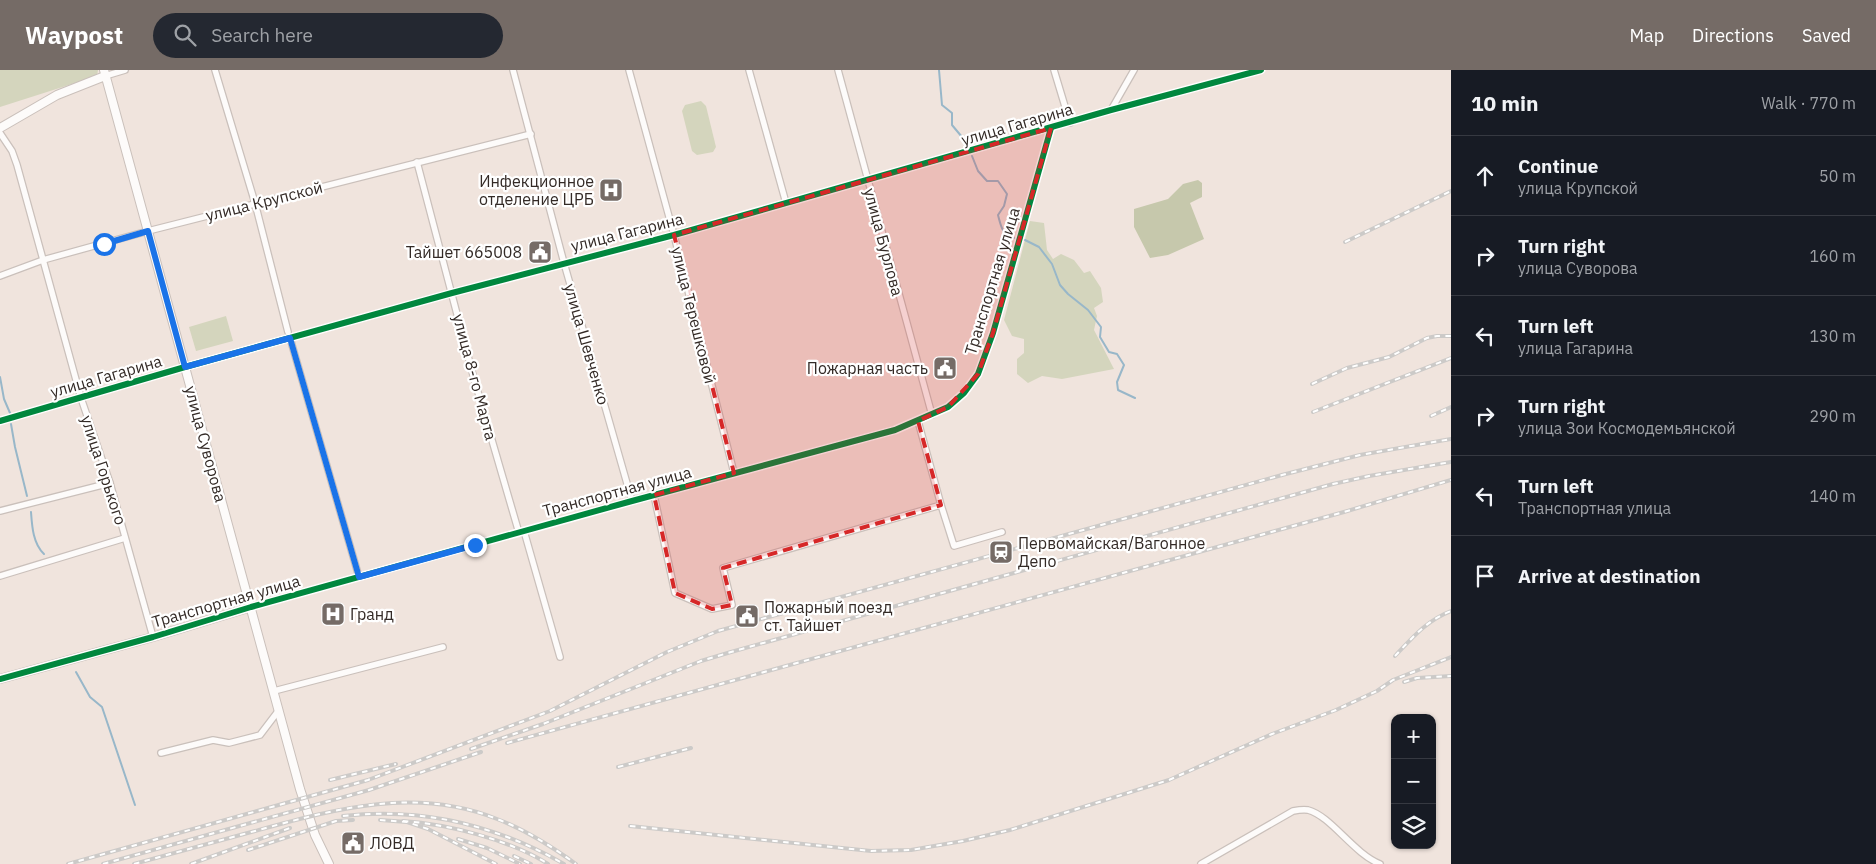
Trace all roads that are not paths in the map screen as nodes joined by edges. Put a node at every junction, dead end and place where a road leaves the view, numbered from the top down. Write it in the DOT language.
graph roads {
  1 [pos="125,70"];
  2 [pos="215,70"];
  3 [pos="513,70"];
  4 [pos="629,70"];
  5 [pos="749,70"];
  6 [pos="838,70"];
  7 [pos="1054,70"];
  8 [pos="1134,70"];
  9 [pos="1261,70"];
  10 [pos="104,73"];
  11 [pos="1111,110"];
  12 [pos="1070,123"];
  13 [pos="0,128"];
  14 [pos="1051,128"];
  15 [pos="0,133"];
  16 [pos="531,134"];
  17 [pos="417,162"];
  18 [pos="867,180"];
  19 [pos="255,203"];
  20 [pos="786,204"];
  21 [pos="148,231"];
  22 [pos="674,235"];
  23 [pos="42,260"];
  24 [pos="564,263"];
  25 [pos="0,276"];
  26 [pos="452,293"];
  27 [pos="289,335"];
  28 [pos="185,367"];
  29 [pos="81,398"];
  30 [pos="932,415"];
  31 [pos="918,420"];
  32 [pos="0,421"];
  33 [pos="734,473"];
  34 [pos="110,483"];
  35 [pos="654,495"];
  36 [pos="632,501"];
  37 [pos="941,505"];
  38 [pos="0,511"];
  39 [pos="521,532"];
  40 [pos="1002,532"];
  41 [pos="125,538"];
  42 [pos="0,576"];
  43 [pos="359,577"];
  44 [pos="251,607"];
  45 [pos="153,637"];
  46 [pos="443,647"];
  47 [pos="560,657"];
  48 [pos="0,679"];
  49 [pos="274,691"];
  50 [pos="279,710"];
  51 [pos="161,753"];
  52 [pos="329,864"];
  53 [pos="1201,864"];
  54 [pos="1380,864"];
  1 -- 10 [label="street"];
  2 -- 19 [label="street"];
  3 -- 16 [label="street, улица Шевченко"];
  4 -- 22 [label="street, улица Терешковой"];
  5 -- 20 [label="street"];
  6 -- 18 [label="street, улица Бурлова"];
  7 -- 12 [label="street"];
  8 -- 11 [label="street"];
  9 -- 11 [label="street, улица Гагарина"];
  10 -- 13 [label="main road"];
  10 -- 21 [label="main road, улица Суворова"];
  11 -- 12 [label="street, улица Гагарина"];
  12 -- 14 [label="street, улица Гагарина"];
  14 -- 18 [label="street, улица Гагарина"];
  14 -- 30 [label="street, Транспортная улица"];
  15 -- 23 [label="street, улица Горького"];
  16 -- 17 [label="street, улица Крупской"];
  16 -- 24 [label="street, улица Шевченко"];
  17 -- 19 [label="street, улица Крупской"];
  17 -- 26 [label="street, улица 8-го Марта"];
  18 -- 20 [label="street, улица Гагарина"];
  18 -- 30 [label="street, улица Бурлова"];
  19 -- 21 [label="street, улица Крупской"];
  19 -- 27 [label="street"];
  20 -- 22 [label="street, улица Гагарина"];
  21 -- 23 [label="street, улица Крупской"];
  21 -- 28 [label="main road, улица Суворова"];
  22 -- 24 [label="street, улица Гагарина"];
  22 -- 33 [label="street, улица Терешковой"];
  23 -- 25 [label="street, улица Крупской"];
  23 -- 29 [label="street, улица Горького"];
  24 -- 26 [label="street, улица Гагарина"];
  24 -- 36 [label="street, улица Шевченко"];
  26 -- 27 [label="street, улица Гагарина"];
  26 -- 39 [label="street, улица 8-го Марта"];
  27 -- 28 [label="street, улица Гагарина"];
  27 -- 43 [label="street"];
  28 -- 29 [label="street, улица Гагарина"];
  28 -- 44 [label="main road, улица Суворова"];
  29 -- 32 [label="street, улица Гагарина"];
  29 -- 34 [label="street, улица Горького"];
  30 -- 31 [label="street, Транспортная улица"];
  31 -- 33 [label="street, Транспортная улица"];
  31 -- 37 [label="street"];
  33 -- 35 [label="street, Транспортная улица"];
  34 -- 38 [label="street"];
  34 -- 41 [label="street, улица Горького"];
  35 -- 36 [label="street, Транспортная улица"];
  35 -- 37 [label="street"];
  36 -- 39 [label="street, Транспортная улица"];
  37 -- 40 [label="street"];
  39 -- 43 [label="street, Транспортная улица"];
  39 -- 47 [label="street, улица 8-го Марта"];
  41 -- 42 [label="street"];
  41 -- 45 [label="street, улица Горького"];
  43 -- 44 [label="street, Транспортная улица"];
  44 -- 45 [label="main road, Транспортная улица"];
  44 -- 49 [label="main road, улица Суворова"];
  45 -- 48 [label="main road, Транспортная улица"];
  46 -- 49 [label="street"];
  49 -- 50 [label="main road, улица Суворова"];
  50 -- 51 [label="street"];
  50 -- 52 [label="main road, улица Суворова"];
  53 -- 54 [label="street"];
}
